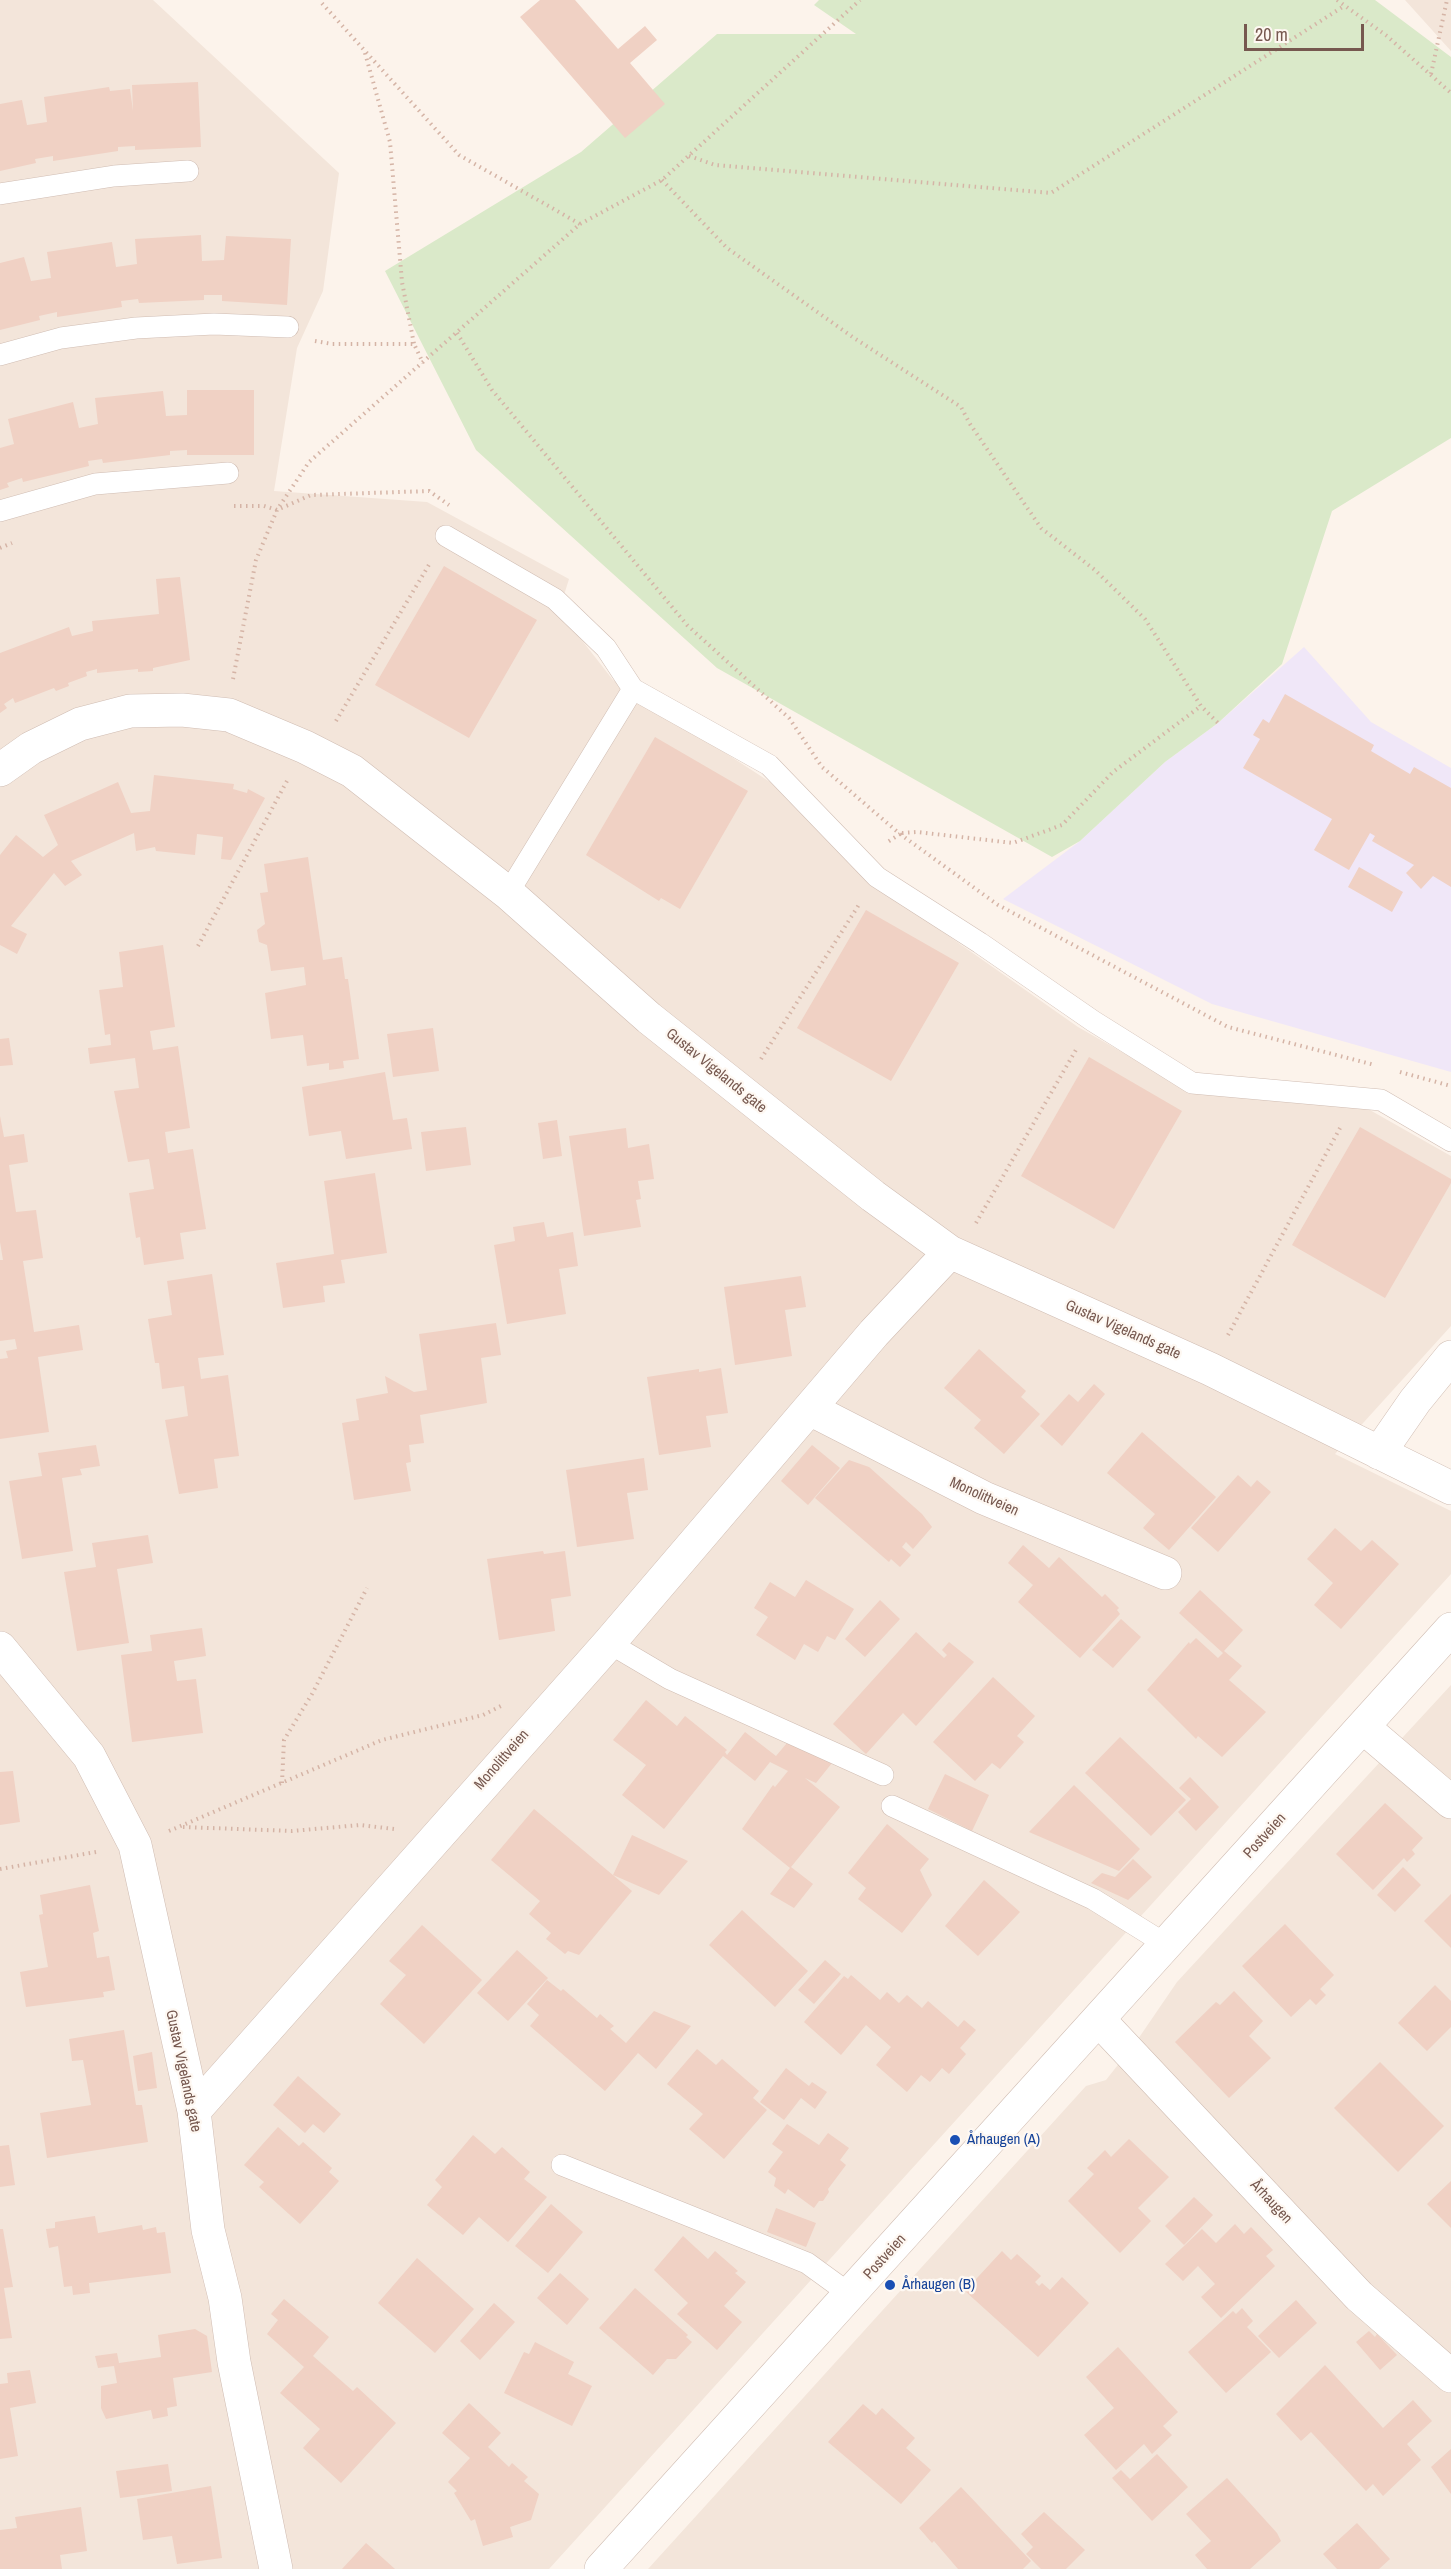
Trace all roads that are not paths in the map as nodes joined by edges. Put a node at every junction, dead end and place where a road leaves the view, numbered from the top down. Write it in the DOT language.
graph roads {
  1 [pos="188,171"];
  2 [pos="0,194"];
  3 [pos="288,327"];
  4 [pos="0,355"];
  5 [pos="228,473"];
  6 [pos="0,511"];
  7 [pos="446,537"];
  8 [pos="633,689"];
  9 [pos="0,770"];
  10 [pos="508,893"];
  11 [pos="1451,1141"];
  12 [pos="950,1252"];
  13 [pos="1451,1357"];
  14 [pos="810,1409"];
  15 [pos="1379,1453"];
  16 [pos="1451,1488"];
  17 [pos="1165,1573"];
  18 [pos="1451,1629"];
  19 [pos="609,1643"];
  20 [pos="0,1648"];
  21 [pos="1363,1727"];
  22 [pos="883,1775"];
  23 [pos="1451,1802"];
  24 [pos="892,1806"];
  25 [pos="1167,1945"];
  26 [pos="1099,2020"];
  27 [pos="194,2111"];
  28 [pos="562,2165"];
  29 [pos="850,2295"];
  30 [pos="1451,2376"];
  31 [pos="276,2569"];
  32 [pos="601,2569"];
  1 -- 2 [label="lane"];
  3 -- 4 [label="lane"];
  5 -- 6 [label="lane"];
  7 -- 8 [label="lane"];
  8 -- 10 [label="lane"];
  8 -- 11 [label="lane"];
  9 -- 10 [label="street, Gustav Vigelands gate"];
  10 -- 12 [label="street, Gustav Vigelands gate"];
  12 -- 14 [label="street, Monolittveien"];
  12 -- 15 [label="street, Gustav Vigelands gate"];
  13 -- 15 [label="street"];
  14 -- 17 [label="street, Monolittveien"];
  14 -- 19 [label="street, Monolittveien"];
  15 -- 16 [label="street, Gustav Vigelands gate"];
  18 -- 21 [label="street, Postveien"];
  19 -- 22 [label="lane"];
  19 -- 27 [label="street, Monolittveien"];
  20 -- 27 [label="street, Gustav Vigelands gate"];
  21 -- 23 [label="street"];
  21 -- 25 [label="street, Postveien"];
  24 -- 25 [label="lane"];
  25 -- 26 [label="street, Postveien"];
  26 -- 29 [label="street, Postveien"];
  26 -- 30 [label="street, Århaugen"];
  27 -- 31 [label="street, Gustav Vigelands gate"];
  28 -- 29 [label="lane"];
  29 -- 32 [label="street, Postveien"];
}
